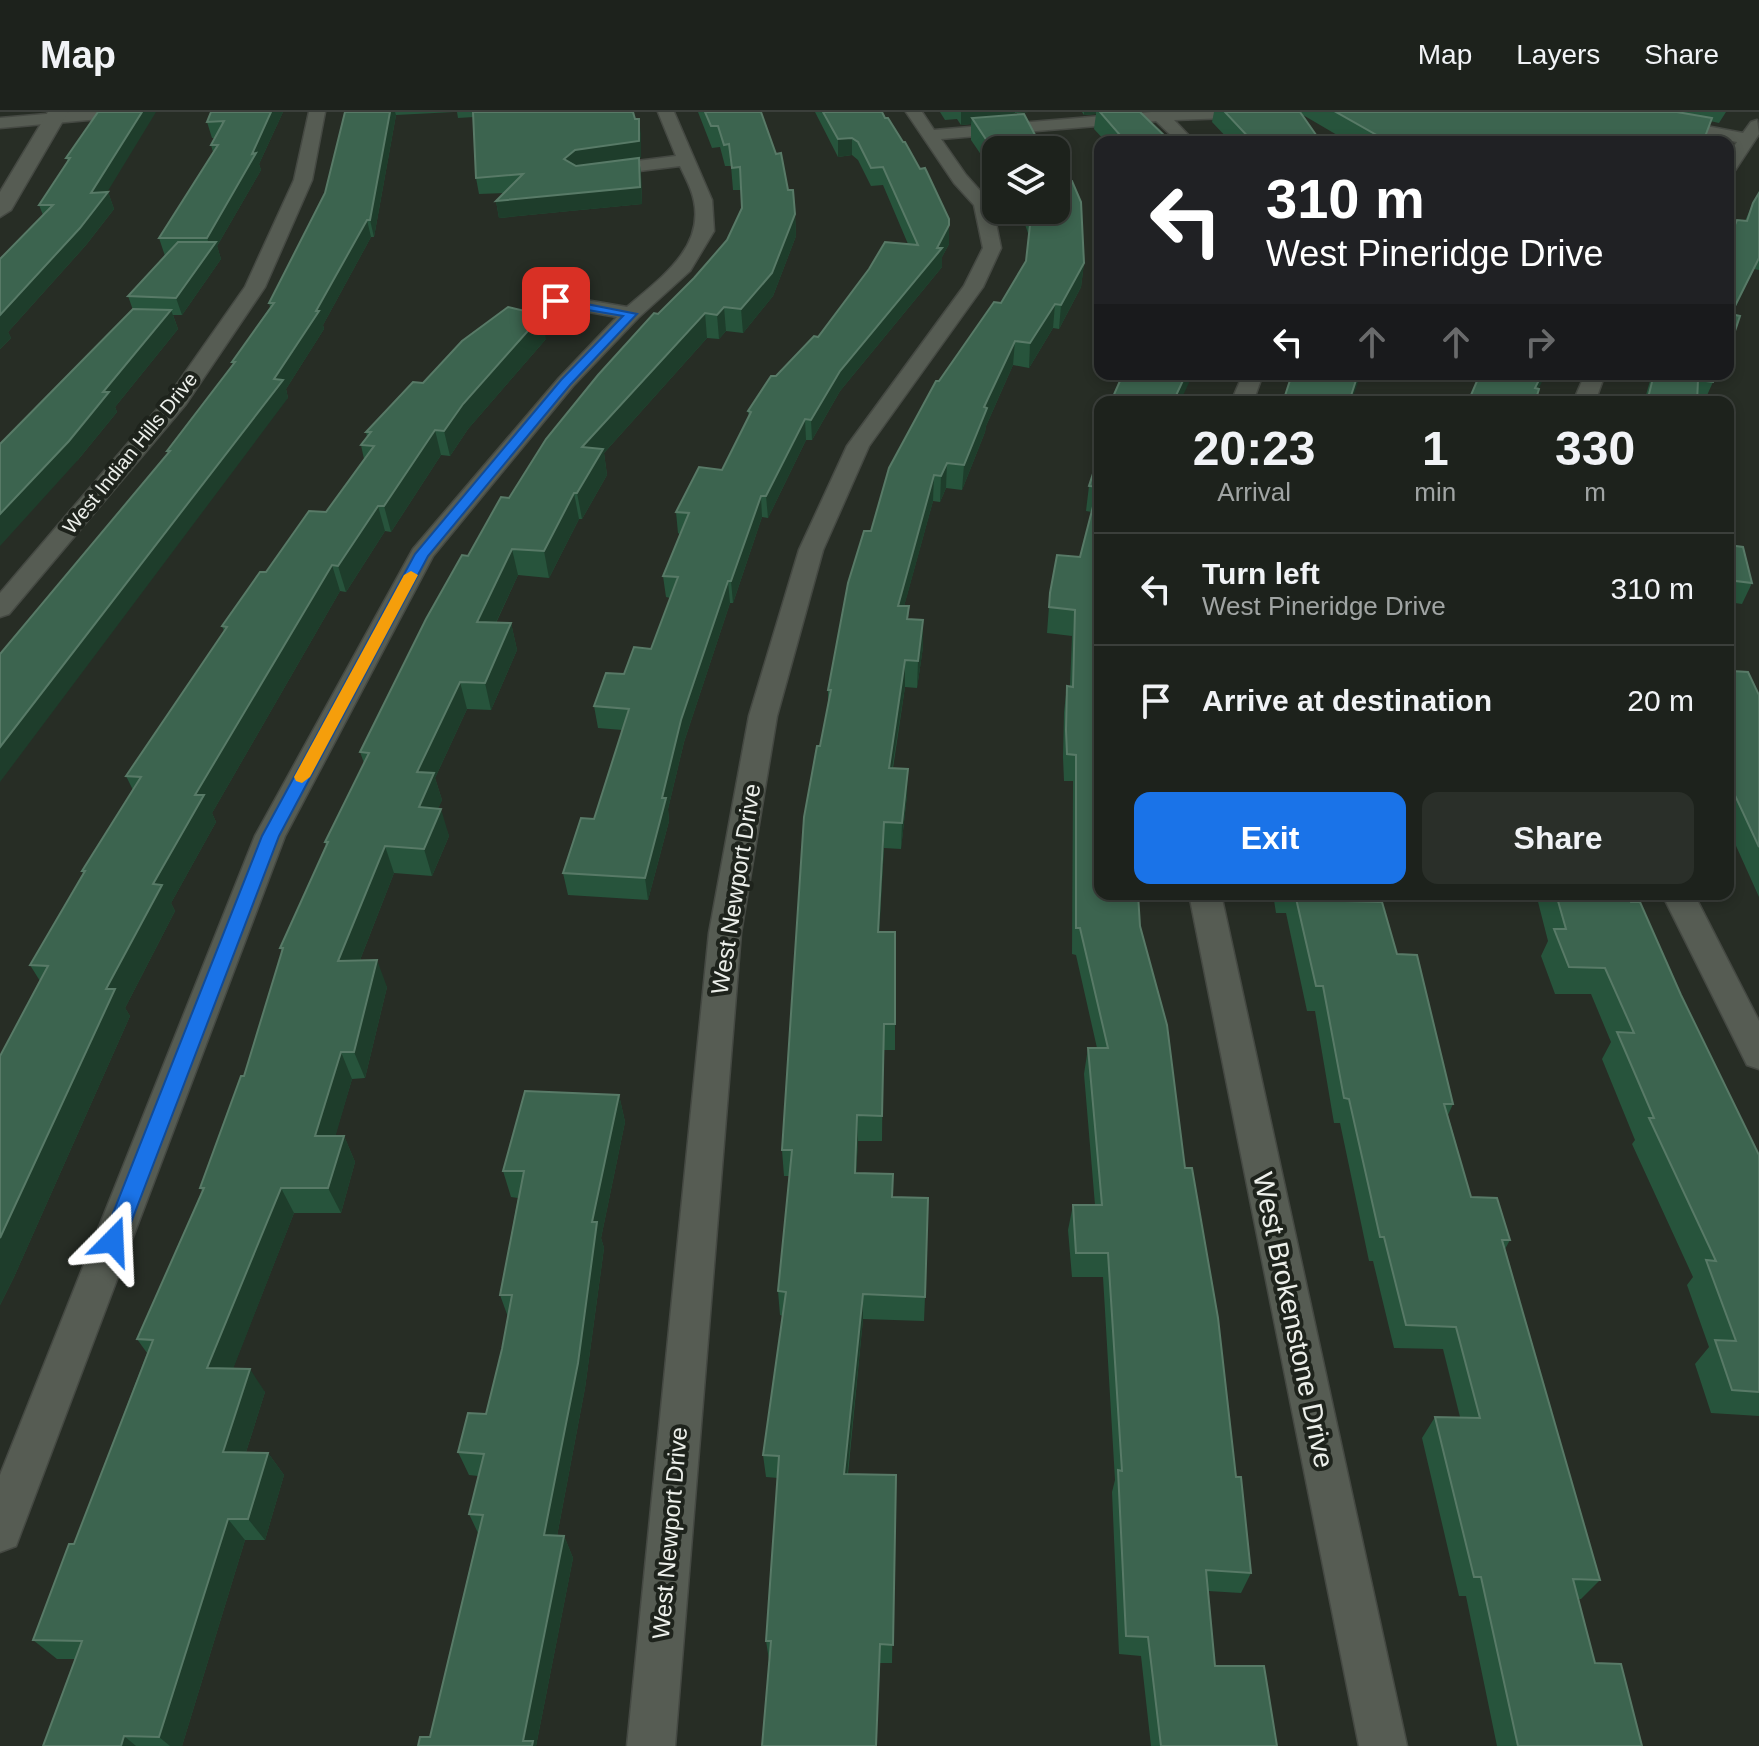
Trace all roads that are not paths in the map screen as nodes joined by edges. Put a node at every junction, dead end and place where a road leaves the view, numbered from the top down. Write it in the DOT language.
graph roads {
  1 [pos="122,112"];
  2 [pos="317,112"];
  3 [pos="666,112"];
  4 [pos="1256,112"];
  5 [pos="58,114"];
  6 [pos="1160,116"];
  7 [pos="1649,120"];
  8 [pos="0,123"];
  9 [pos="1759,123"];
  10 [pos="922,124"];
  11 [pos="1181,136"];
  12 [pos="1732,136"];
  13 [pos="1734,136"];
  14 [pos="1747,139"];
  15 [pos="1734,159"];
  16 [pos="686,160"];
  17 [pos="578,174"];
  18 [pos="0,210"];
  19 [pos="556,301"];
  20 [pos="631,314"];
  21 [pos="0,609"];
  22 [pos="1206,900"];
  23 [pos="1681,900"];
  24 [pos="1759,1055"];
  25 [pos="0,1530"];
  26 [pos="651,1746"];
  27 [pos="1383,1746"];
  1 -- 5 [label="street"];
  2 -- 21 [label="street, West Indian Hills Drive"];
  3 -- 16 [label="street"];
  4 -- 6 [label="street"];
  5 -- 8 [label="street"];
  5 -- 18 [label="street"];
  6 -- 10 [label="street"];
  6 -- 11 [label="street"];
  7 -- 12 [label="street"];
  9 -- 14 [label="street"];
  10 -- 26 [label="street, West Newport Drive"];
  13 -- 14 [label="street"];
  14 -- 15 [label="street"];
  16 -- 17 [label="street"];
  16 -- 20 [label="street"];
  19 -- 20 [label="street"];
  20 -- 25 [label="street"];
  22 -- 27 [label="street, West Brokenstone Drive"];
  23 -- 24 [label="street"];
}
